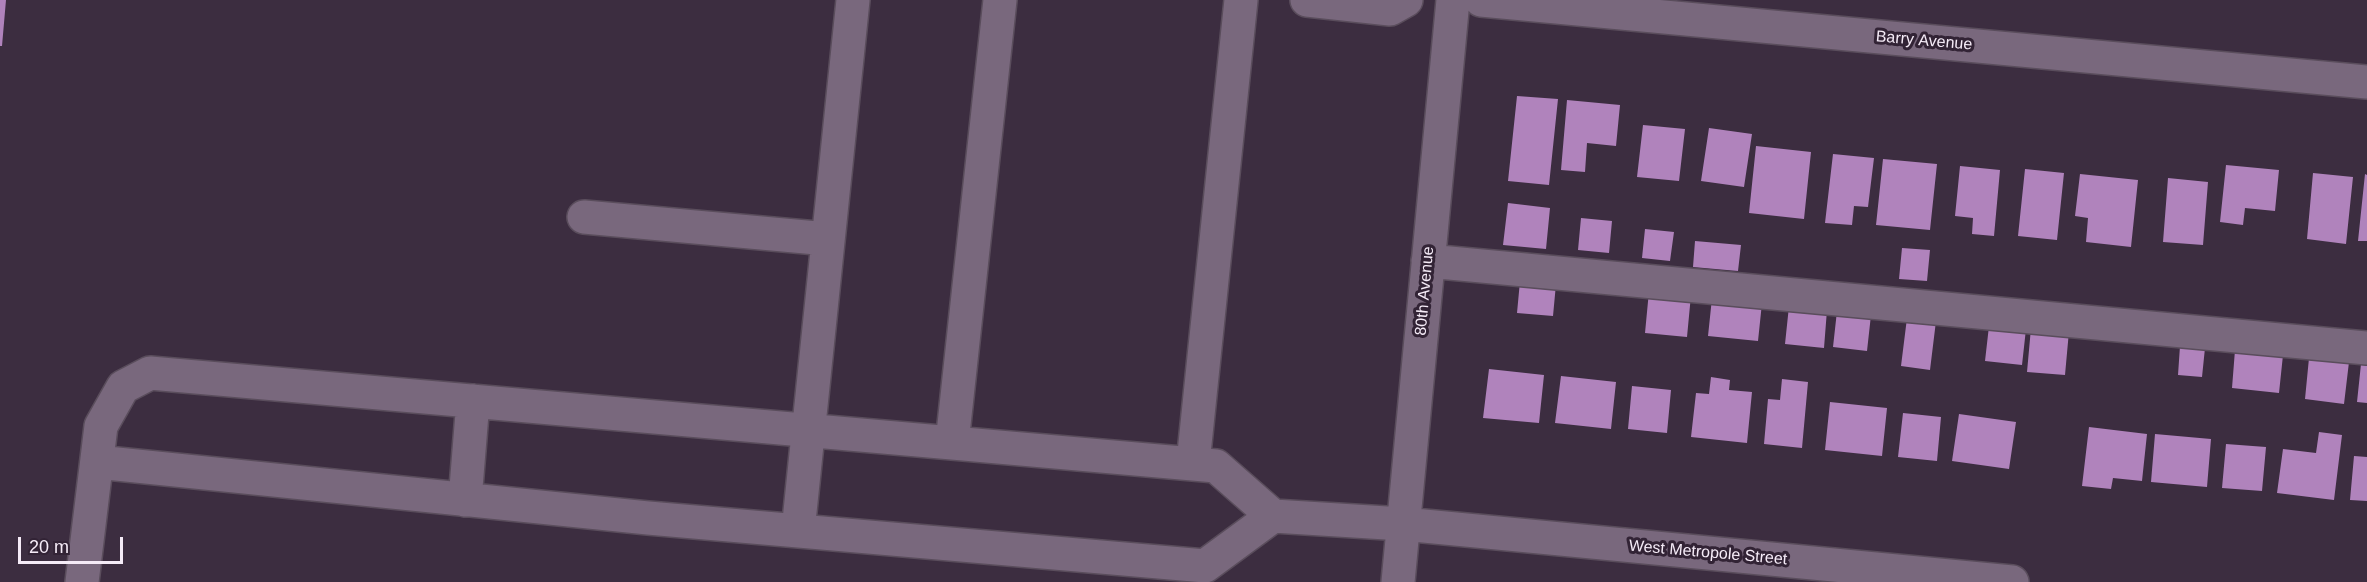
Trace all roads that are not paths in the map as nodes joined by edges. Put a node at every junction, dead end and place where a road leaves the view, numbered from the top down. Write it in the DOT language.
graph roads {
  1 [pos="853,0"];
  2 [pos="1000,0"];
  3 [pos="1240,0"];
  4 [pos="1307,0"];
  5 [pos="1406,0"];
  6 [pos="1453,0"];
  7 [pos="1481,0"];
  8 [pos="2367,82"];
  9 [pos="584,217"];
  10 [pos="828,239"];
  11 [pos="1428,261"];
  12 [pos="2367,348"];
  13 [pos="473,401"];
  14 [pos="809,430"];
  15 [pos="952,443"];
  16 [pos="97,462"];
  17 [pos="1193,463"];
  18 [pos="465,500"];
  19 [pos="1273,516"];
  20 [pos="1403,524"];
  21 [pos="798,531"];
  22 [pos="82,582"];
  23 [pos="1398,582"];
  24 [pos="2012,582"];
  1 -- 10 [label="street"];
  2 -- 15 [label="street"];
  3 -- 17 [label="street"];
  4 -- 5 [label="street"];
  6 -- 11 [label="street, 80th Avenue"];
  7 -- 8 [label="street, Barry Avenue"];
  9 -- 10 [label="street"];
  10 -- 14 [label="street"];
  11 -- 12 [label="street"];
  11 -- 20 [label="street, 80th Avenue"];
  13 -- 14 [label="street"];
  13 -- 16 [label="street"];
  13 -- 18 [label="street"];
  14 -- 15 [label="street"];
  14 -- 21 [label="street"];
  15 -- 17 [label="street"];
  16 -- 18 [label="street"];
  16 -- 22 [label="street"];
  17 -- 19 [label="street"];
  18 -- 21 [label="street"];
  19 -- 20 [label="street, West Metropole Street"];
  19 -- 21 [label="street"];
  20 -- 23 [label="street, 80th Avenue"];
  20 -- 24 [label="street, West Metropole Street"];
}
